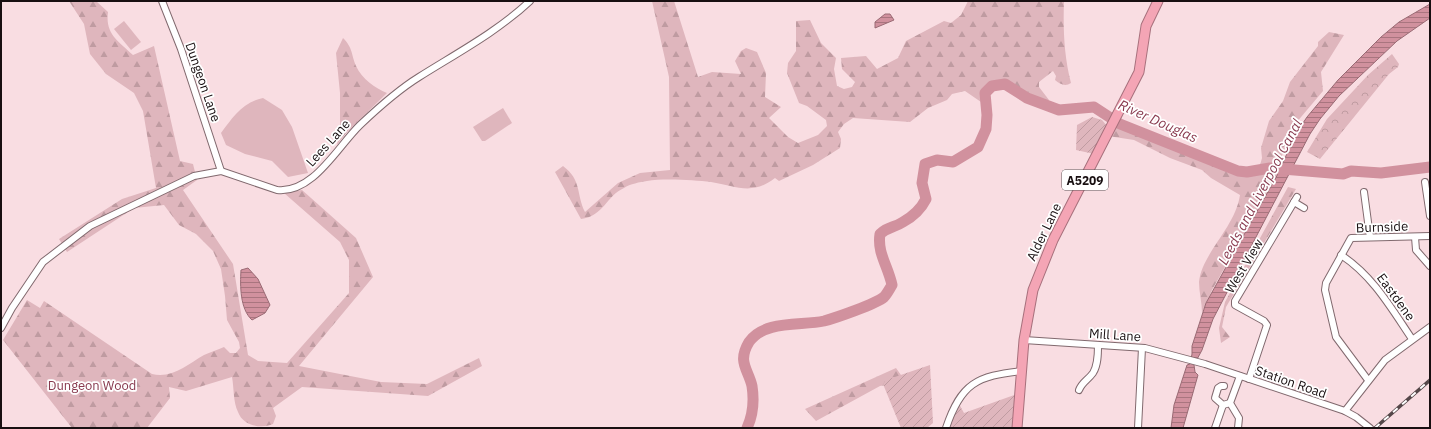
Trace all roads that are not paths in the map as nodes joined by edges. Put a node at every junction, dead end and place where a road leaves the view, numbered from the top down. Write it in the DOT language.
graph roads {
  1 [pos="162,1"];
  2 [pos="530,1"];
  3 [pos="1158,1"];
  4 [pos="221,170"];
  5 [pos="1425,182"];
  6 [pos="1364,192"];
  7 [pos="1304,208"];
  8 [pos="1430,216"];
  9 [pos="1430,236"];
  10 [pos="1370,237"];
  11 [pos="1415,237"];
  12 [pos="1340,255"];
  13 [pos="1430,266"];
  14 [pos="1430,327"];
  15 [pos="1,328"];
  16 [pos="1024,340"];
  17 [pos="1412,340"];
  18 [pos="1098,345"];
  19 [pos="1142,348"];
  20 [pos="1202,363"];
  21 [pos="1022,372"];
  22 [pos="1240,376"];
  23 [pos="1249,379"];
  24 [pos="1368,380"];
  25 [pos="1082,382"];
  26 [pos="1224,386"];
  27 [pos="1088,387"];
  28 [pos="1079,390"];
  29 [pos="1230,403"];
  30 [pos="1223,405"];
  31 [pos="1345,411"];
  32 [pos="946,428"];
  33 [pos="1017,428"];
  34 [pos="1138,428"];
  35 [pos="1215,428"];
  36 [pos="1238,428"];
  37 [pos="1370,428"];
  1 -- 4 [label="street, Dungeon Lane"];
  2 -- 4 [label="street, Lees Lane"];
  3 -- 16 [label="highway, Alder Lane / A5209"];
  4 -- 15 [label="street"];
  5 -- 8 [label="street"];
  6 -- 10 [label="street"];
  7 -- 23 [label="street, West View"];
  9 -- 11 [label="street, Burnside"];
  10 -- 11 [label="street, Burnside"];
  10 -- 12 [label="street, Burnside"];
  11 -- 13 [label="street"];
  12 -- 17 [label="street, Eastdene"];
  12 -- 24 [label="street, Burnside"];
  14 -- 17 [label="street"];
  16 -- 18 [label="street, Mill Lane"];
  16 -- 21 [label="highway, Alder Lane / A5209"];
  17 -- 24 [label="street"];
  18 -- 19 [label="street, Mill Lane"];
  18 -- 25 [label="street"];
  19 -- 20 [label="street, Mill Lane"];
  19 -- 34 [label="street"];
  20 -- 22 [label="street, Station Road"];
  21 -- 32 [label="street"];
  21 -- 33 [label="highway, Alder Lane / A5209"];
  22 -- 23 [label="street, Station Road"];
  22 -- 29 [label="street"];
  23 -- 31 [label="street, Station Road"];
  24 -- 31 [label="street"];
  25 -- 27 [label="street"];
  25 -- 28 [label="street"];
  26 -- 30 [label="street"];
  29 -- 30 [label="street"];
  29 -- 36 [label="street"];
  30 -- 35 [label="street"];
  31 -- 37 [label="street, Station Road"];
}
